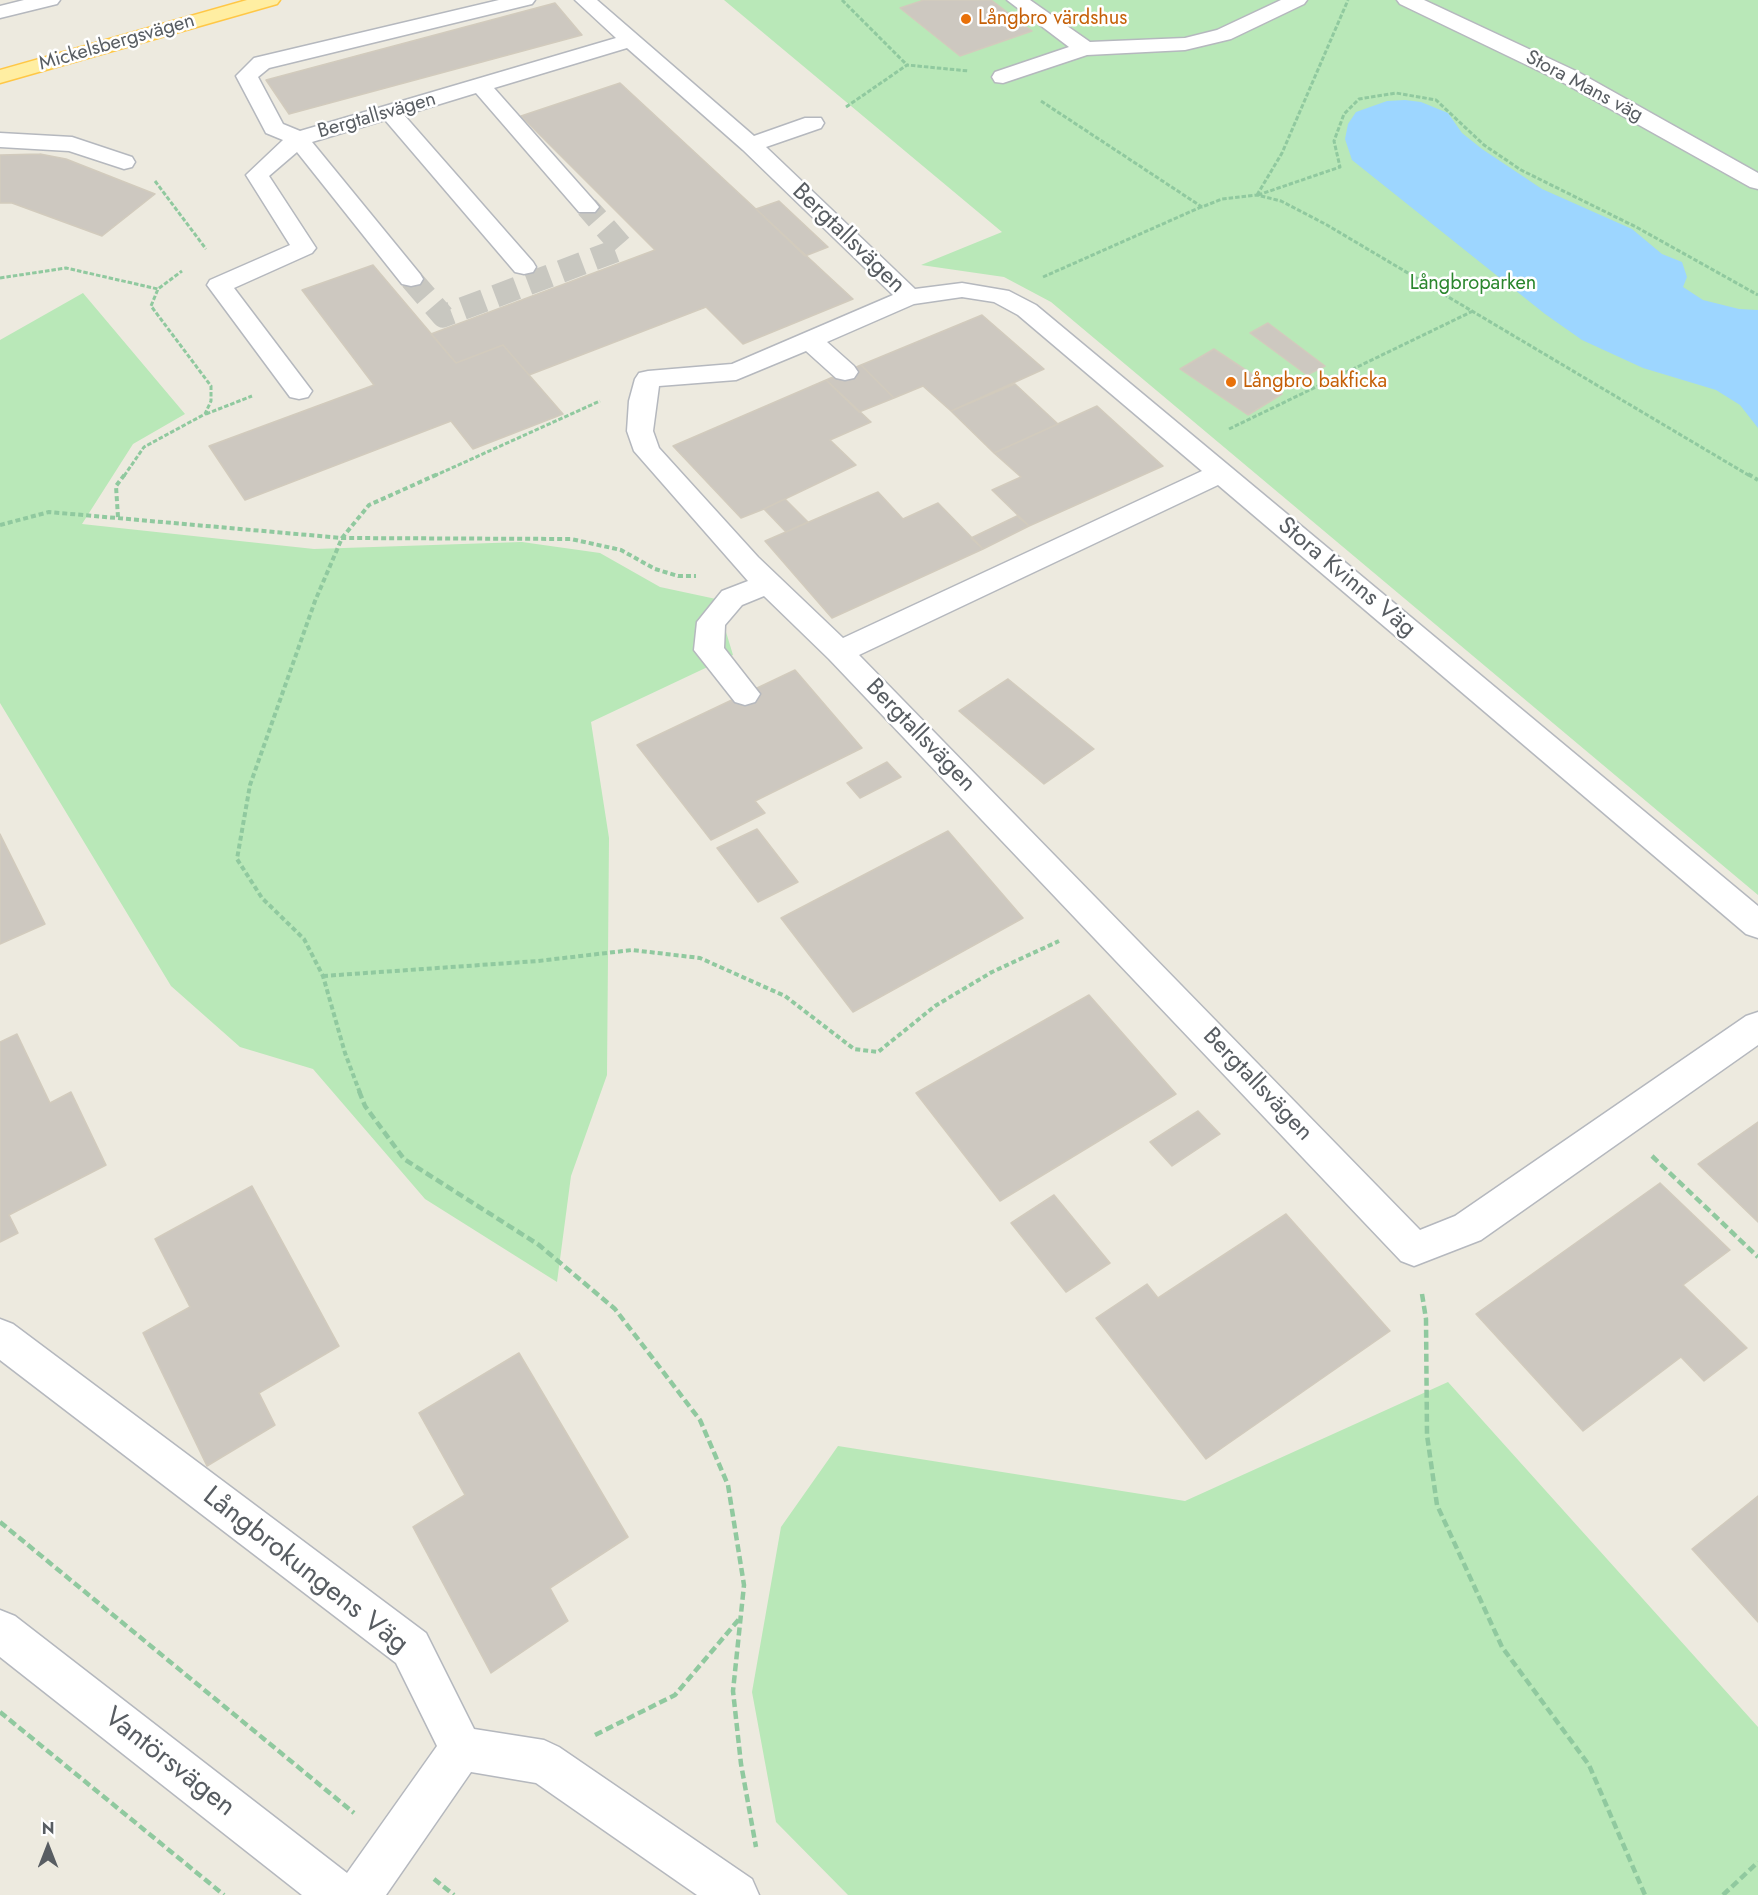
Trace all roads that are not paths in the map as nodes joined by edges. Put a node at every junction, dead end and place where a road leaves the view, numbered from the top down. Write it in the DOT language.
graph roads {
  1 [pos="50,0"];
  2 [pos="218,0"];
  3 [pos="270,0"];
  4 [pos="525,0"];
  5 [pos="585,0"];
  6 [pos="1017,0"];
  7 [pos="1297,0"];
  8 [pos="1407,0"];
  9 [pos="0,12"];
  10 [pos="629,42"];
  11 [pos="1084,50"];
  12 [pos="0,62"];
  13 [pos="0,76"];
  14 [pos="1003,76"];
  15 [pos="480,86"];
  16 [pos="390,112"];
  17 [pos="813,123"];
  18 [pos="298,139"];
  19 [pos="0,140"];
  20 [pos="751,145"];
  21 [pos="124,162"];
  22 [pos="1758,182"];
  23 [pos="587,207"];
  24 [pos="524,267"];
  25 [pos="411,279"];
  26 [pos="909,297"];
  27 [pos="809,340"];
  28 [pos="845,372"];
  29 [pos="295,386"];
  30 [pos="1221,473"];
  31 [pos="758,574"];
  32 [pos="839,652"];
  33 [pos="746,694"];
  34 [pos="1758,925"];
  35 [pos="1758,1026"];
  36 [pos="0,1337"];
  37 [pos="0,1630"];
  38 [pos="461,1749"];
  39 [pos="338,1895"];
  40 [pos="359,1895"];
  41 [pos="736,1895"];
  1 -- 9 [label="street"];
  2 -- 12 [label="main road, Mickelsbergsvägen"];
  3 -- 13 [label="main road, Mickelsbergsvägen"];
  4 -- 18 [label="street"];
  5 -- 10 [label="street, Bergtallsvägen"];
  6 -- 11 [label="street"];
  7 -- 11 [label="street"];
  8 -- 22 [label="street, Stora Mans väg"];
  10 -- 15 [label="street, Bergtallsvägen"];
  10 -- 20 [label="street, Bergtallsvägen"];
  11 -- 14 [label="street"];
  15 -- 16 [label="street, Bergtallsvägen"];
  15 -- 23 [label="street"];
  16 -- 18 [label="street, Bergtallsvägen"];
  16 -- 24 [label="street"];
  17 -- 20 [label="street"];
  18 -- 25 [label="street"];
  18 -- 29 [label="street"];
  19 -- 21 [label="street"];
  20 -- 26 [label="street, Bergtallsvägen"];
  26 -- 27 [label="street, Bergtallsvägen"];
  26 -- 30 [label="street, Stora Kvinns Väg"];
  27 -- 28 [label="street"];
  27 -- 31 [label="street, Bergtallsvägen"];
  30 -- 32 [label="street"];
  30 -- 34 [label="street, Stora Kvinns Väg"];
  31 -- 32 [label="street, Bergtallsvägen"];
  31 -- 33 [label="street"];
  32 -- 35 [label="street, Bergtallsvägen"];
  36 -- 38 [label="street, Långbrokungens Väg"];
  37 -- 39 [label="street, Vantörsvägen"];
  38 -- 40 [label="street"];
  38 -- 41 [label="street"];
}
